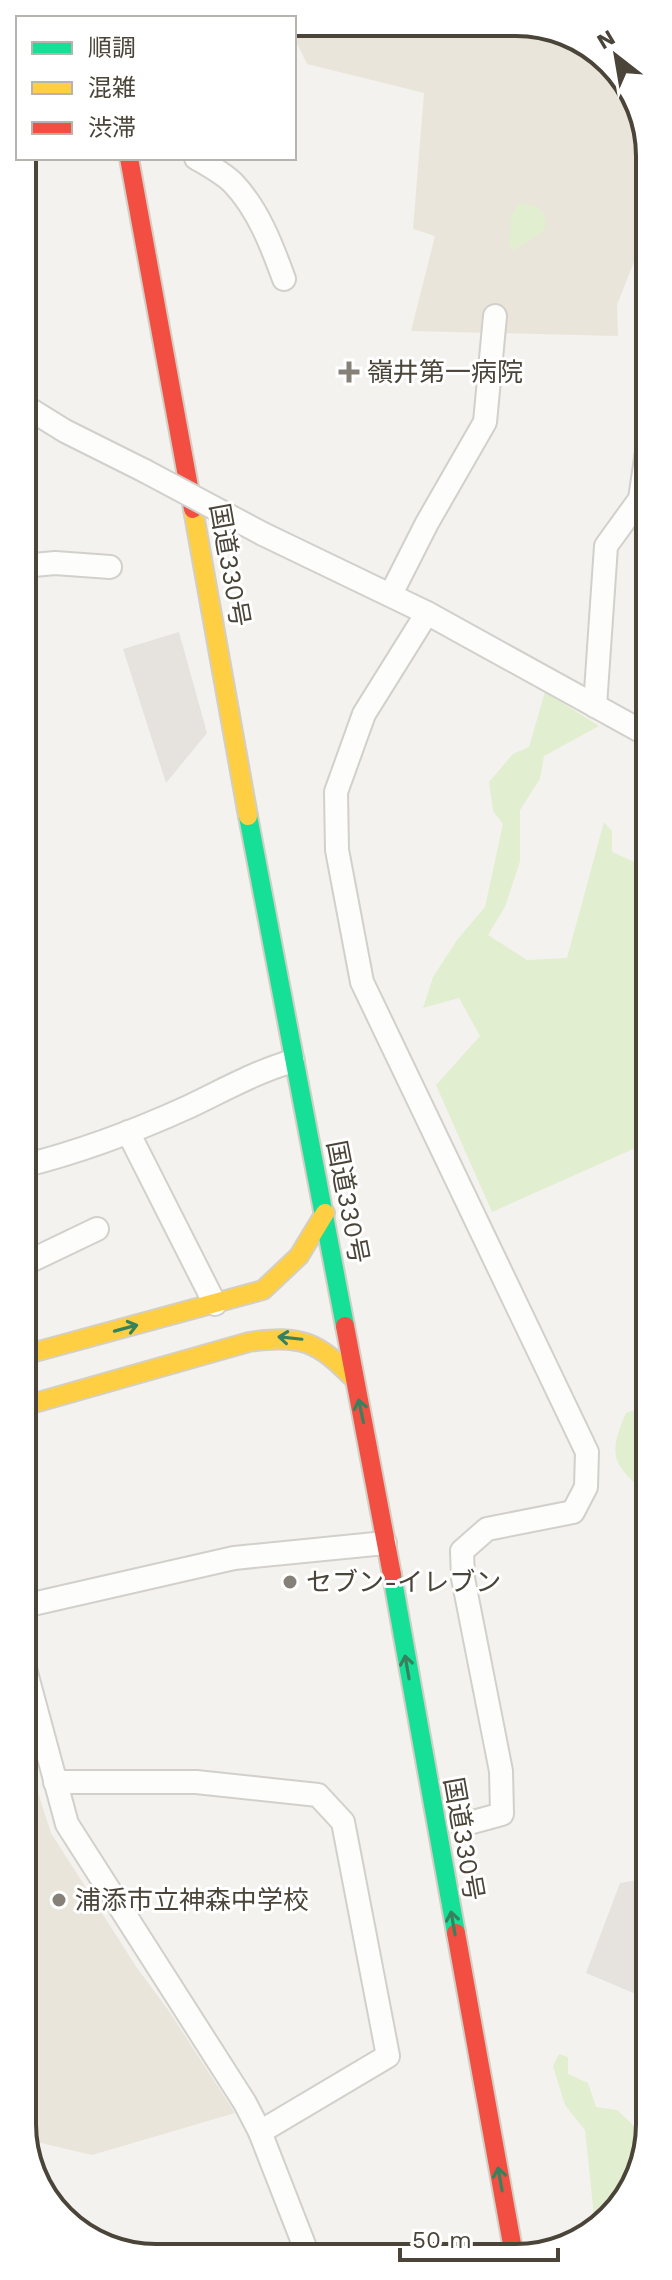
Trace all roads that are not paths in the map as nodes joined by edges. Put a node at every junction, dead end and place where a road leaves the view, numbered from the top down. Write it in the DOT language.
graph roads {
  1 [pos="129,160"];
  2 [pos="199,160"];
  3 [pos="284,279"];
  4 [pos="495,316"];
  5 [pos="36,413"];
  6 [pos="215,483"];
  7 [pos="636,505"];
  8 [pos="223,530"];
  9 [pos="36,565"];
  10 [pos="110,567"];
  11 [pos="391,594"];
  12 [pos="427,613"];
  13 [pos="595,706"];
  14 [pos="636,728"];
  15 [pos="293,1061"];
  16 [pos="128,1132"];
  17 [pos="36,1163"];
  18 [pos="325,1213"];
  19 [pos="97,1229"];
  20 [pos="36,1258"];
  21 [pos="215,1304"];
  22 [pos="75,1341"];
  23 [pos="36,1352"];
  24 [pos="354,1379"];
  25 [pos="88,1388"];
  26 [pos="36,1403"];
  27 [pos="385,1543"];
  28 [pos="36,1603"];
  29 [pos="36,1710"];
  30 [pos="55,1782"];
  31 [pos="463,1826"];
  32 [pos="260,2132"];
  33 [pos="304,2244"];
  34 [pos="512,2244"];
  1 -- 15 [label="main road, 国道330号"];
  2 -- 3 [label="street"];
  4 -- 11 [label="street"];
  5 -- 11 [label="street, bridge"];
  6 -- 8 [label="main road, 国道330号"];
  7 -- 13 [label="street"];
  9 -- 10 [label="street"];
  11 -- 12 [label="street"];
  12 -- 13 [label="street"];
  12 -- 31 [label="street"];
  13 -- 14 [label="street"];
  15 -- 16 [label="street"];
  15 -- 18 [label="main road, 国道330号"];
  16 -- 17 [label="street"];
  16 -- 21 [label="street"];
  18 -- 21 [label="main road"];
  18 -- 24 [label="main road, 国道330号"];
  19 -- 20 [label="street"];
  22 -- 21 [label="main road, one-way"];
  22 -- 23 [label="main road"];
  22 -- 25 [label="main road"];
  24 -- 25 [label="main road, one-way"];
  27 -- 24 [label="main road, 国道330号, one-way"];
  25 -- 26 [label="main road"];
  27 -- 28 [label="street"];
  34 -- 27 [label="main road, 国道330号, one-way"];
  29 -- 30 [label="street"];
  30 -- 32 [label="street"];
  30 -- 32 [label="street"];
  32 -- 33 [label="street"];
}
